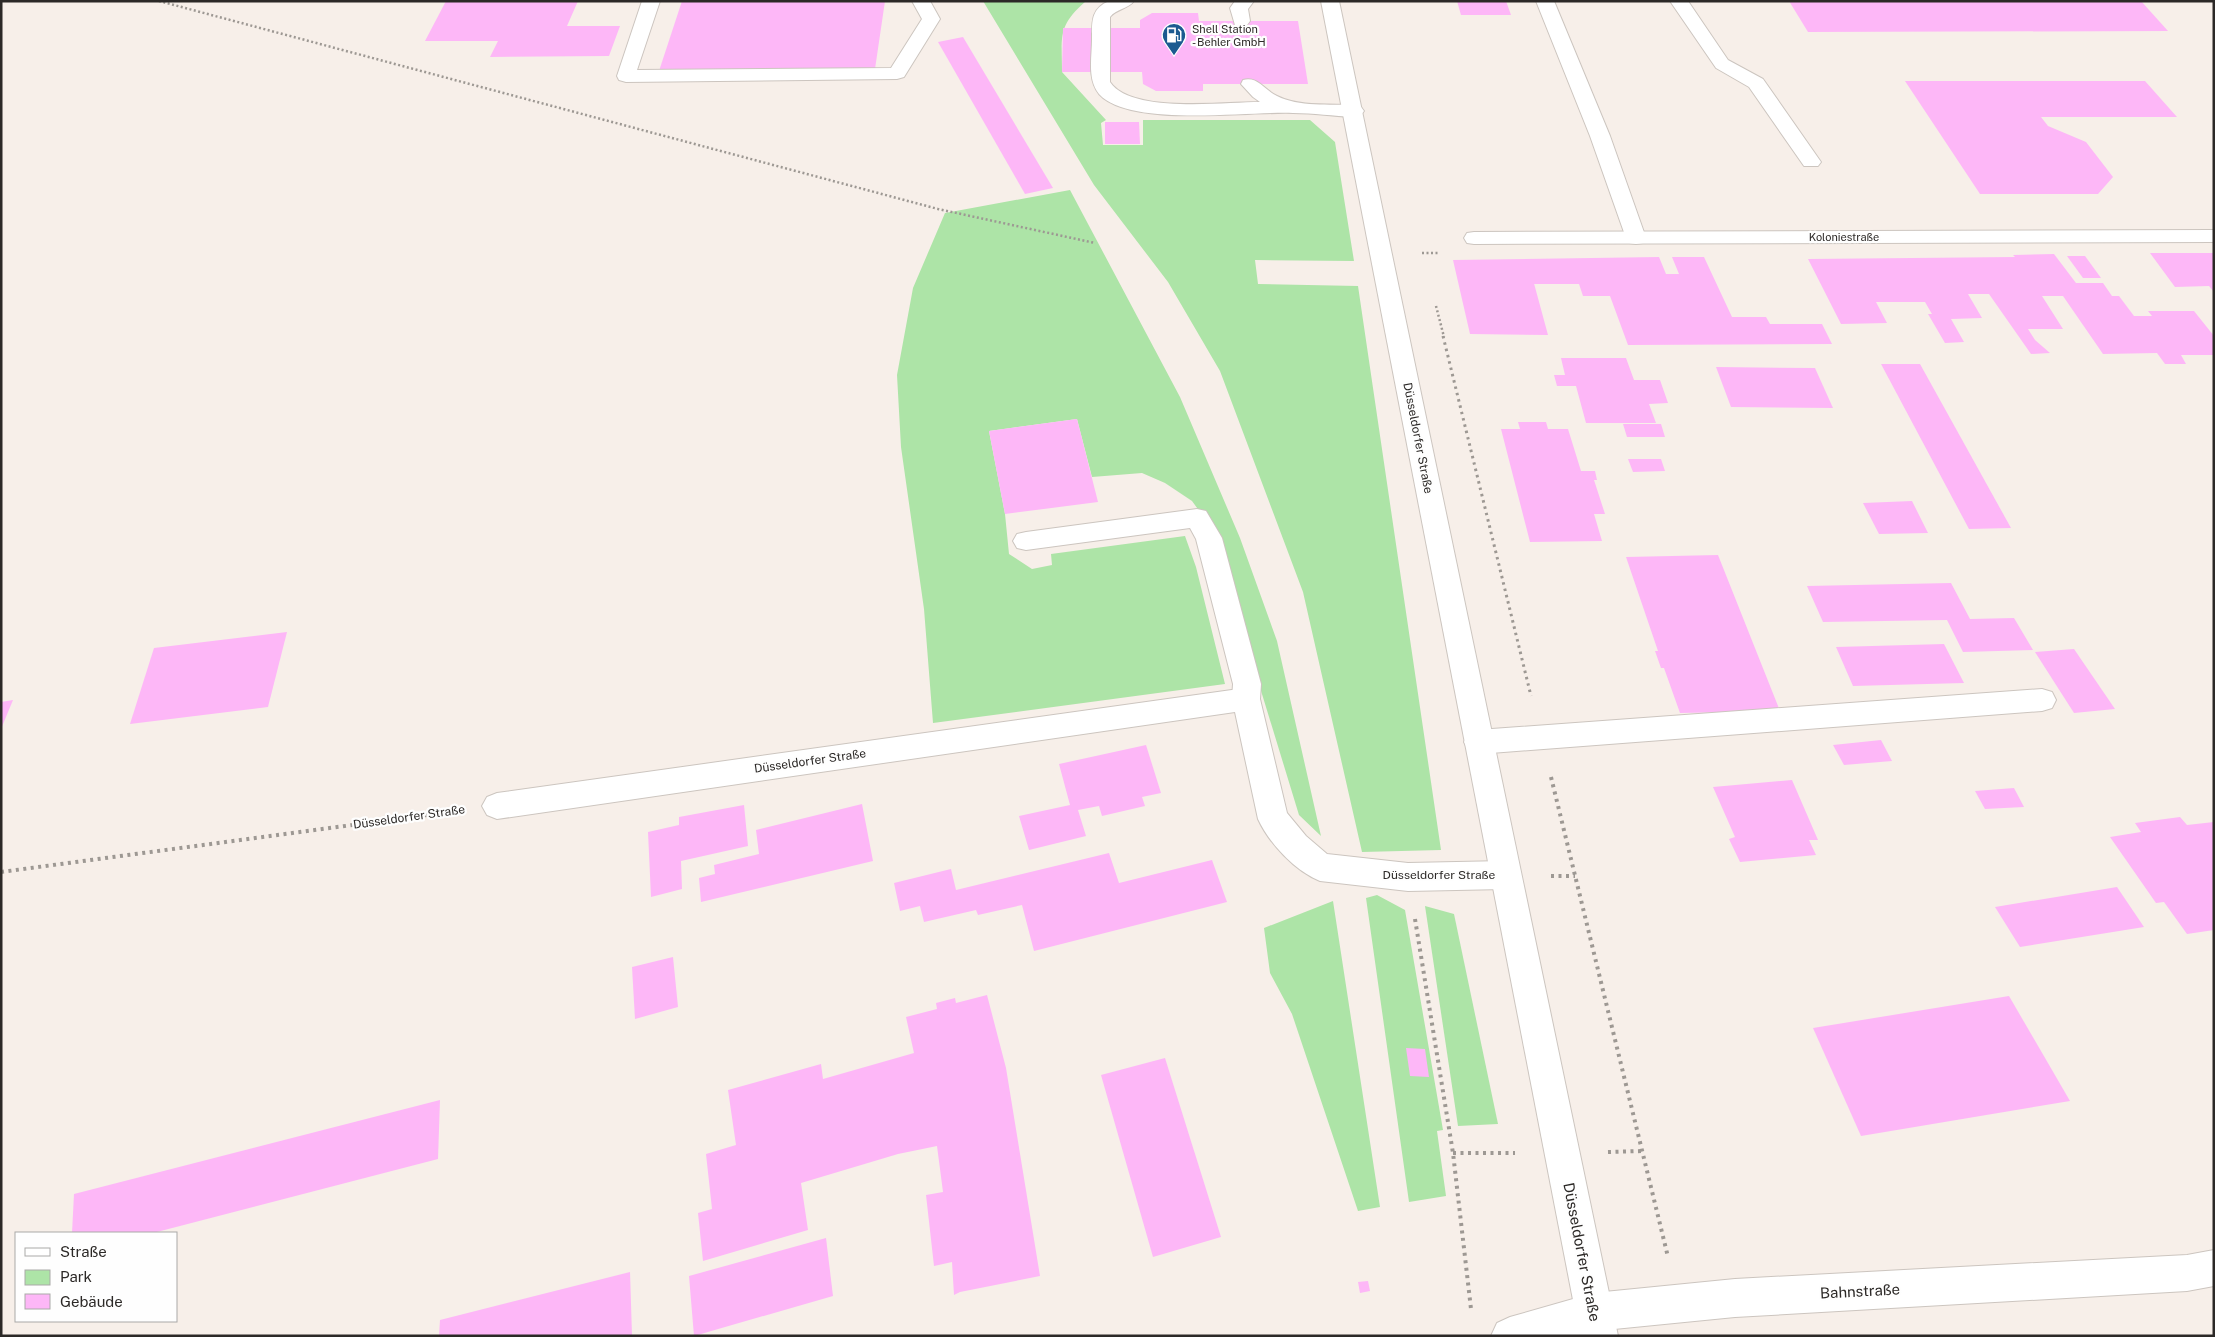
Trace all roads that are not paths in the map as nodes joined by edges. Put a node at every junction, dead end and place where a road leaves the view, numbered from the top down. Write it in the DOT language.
graph roads {
  1 [pos="652,1"];
  2 [pos="921,1"];
  3 [pos="1125,1"];
  4 [pos="1245,1"];
  5 [pos="1330,1"];
  6 [pos="1545,1"];
  7 [pos="1679,1"];
  8 [pos="1241,21"];
  9 [pos="1250,84"];
  10 [pos="1302,108"];
  11 [pos="1354,111"];
  12 [pos="1811,162"];
  13 [pos="2214,236"];
  14 [pos="1474,238"];
  15 [pos="1636,238"];
  16 [pos="1026,540"];
  17 [pos="1246,699"];
  18 [pos="2042,700"];
  19 [pos="1478,742"];
  20 [pos="497,806"];
  21 [pos="1505,875"];
  22 [pos="2214,1268"];
  23 [pos="1596,1324"];
  24 [pos="1510,1336"];
  1 -- 2 [label="street"];
  3 -- 10 [label="street"];
  4 -- 8 [label="street"];
  5 -- 11 [label="street, Düsseldorfer Straße"];
  6 -- 15 [label="street"];
  7 -- 12 [label="street"];
  9 -- 10 [label="street"];
  10 -- 11 [label="street"];
  11 -- 19 [label="street, Düsseldorfer Straße"];
  13 -- 15 [label="street, Koloniestraße"];
  14 -- 15 [label="street, Koloniestraße"];
  16 -- 17 [label="street"];
  17 -- 20 [label="street, Düsseldorfer Straße"];
  17 -- 21 [label="street, Düsseldorfer Straße"];
  18 -- 19 [label="street"];
  19 -- 21 [label="street, Düsseldorfer Straße"];
  21 -- 23 [label="street, Düsseldorfer Straße"];
  22 -- 23 [label="street, Bahnstraße"];
  23 -- 24 [label="street, Bahnstraße"];
}
